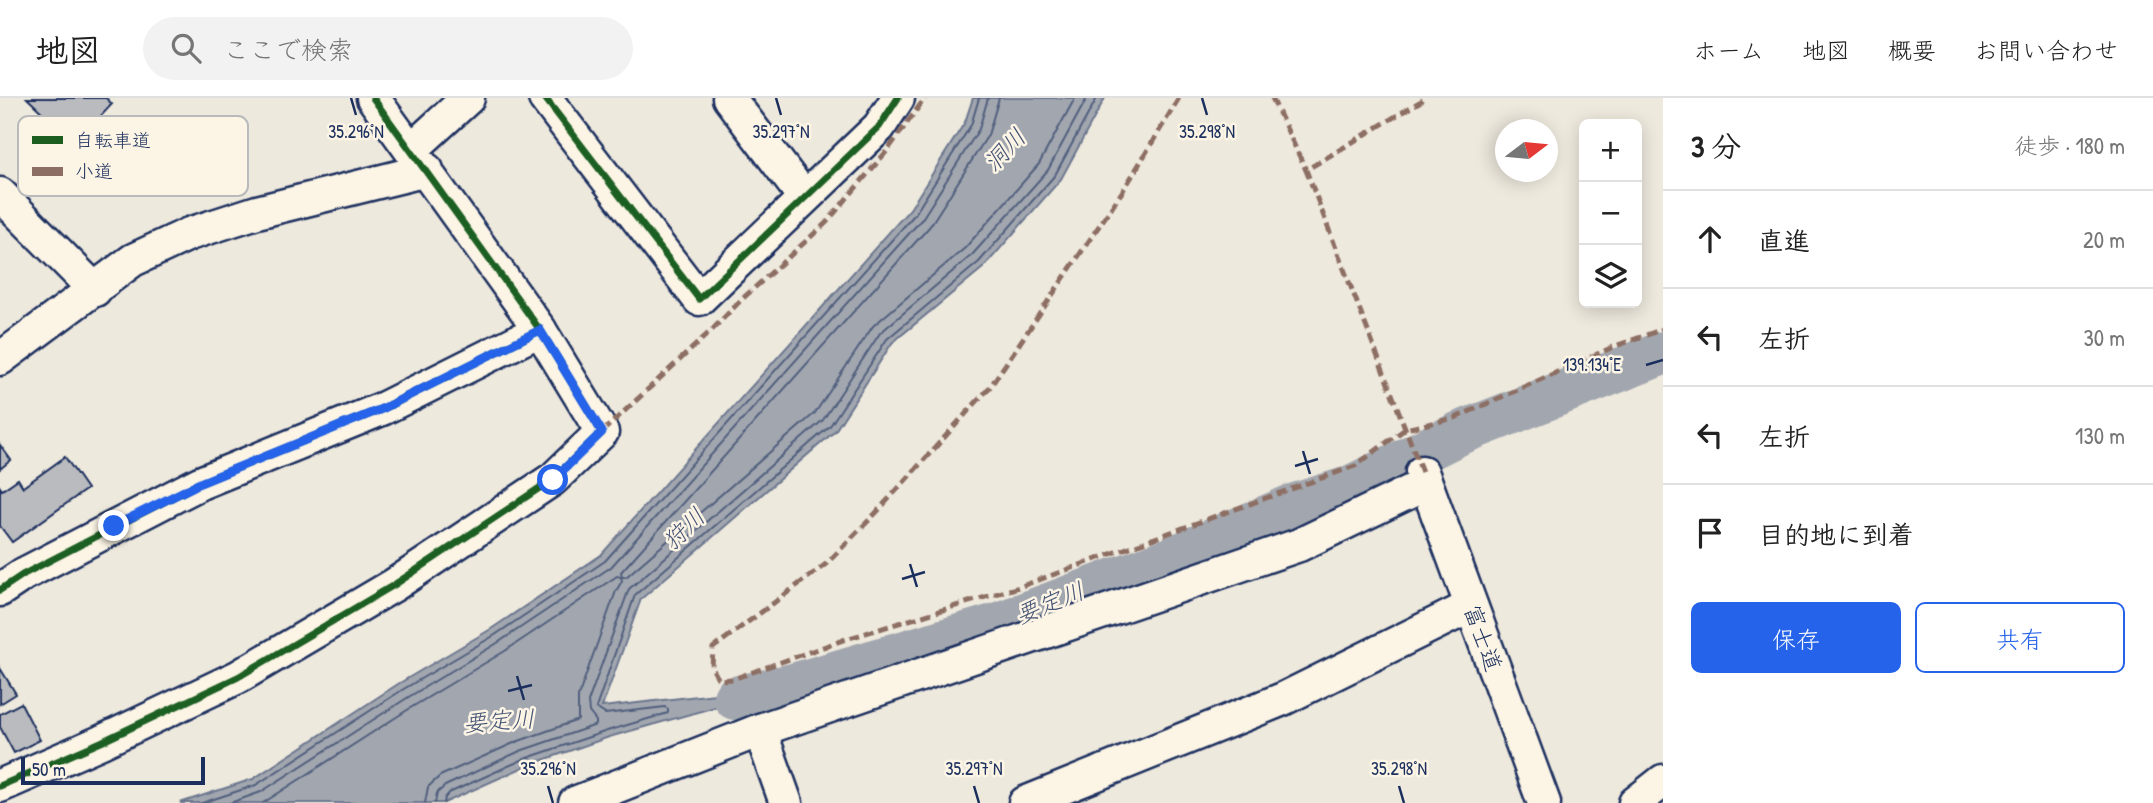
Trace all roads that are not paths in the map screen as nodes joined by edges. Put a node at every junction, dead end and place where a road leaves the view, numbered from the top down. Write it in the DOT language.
graph roads {
  1 [pos="373,98"];
  2 [pos="468,98"];
  3 [pos="545,98"];
  4 [pos="729,98"];
  5 [pos="898,98"];
  6 [pos="419,160"];
  7 [pos="0,194"];
  8 [pos="804,197"];
  9 [pos="95,290"];
  10 [pos="540,330"];
  11 [pos="0,359"];
  12 [pos="0,590"];
  13 [pos="1471,606"];
  14 [pos="760,730"];
  15 [pos="1663,781"];
  16 [pos="0,786"];
  17 [pos="575,803"];
  18 [pos="786,803"];
  19 [pos="1025,803"];
  20 [pos="1544,803"];
  21 [pos="1635,803"];
  1 -- 6 [label="street"];
  2 -- 6 [label="street"];
  3 -- 8 [label="street"];
  4 -- 8 [label="street"];
  5 -- 8 [label="street"];
  6 -- 9 [label="street"];
  6 -- 10 [label="street"];
  7 -- 9 [label="street"];
  9 -- 11 [label="street"];
  10 -- 12 [label="street"];
  10 -- 16 [label="street"];
  13 -- 14 [label="street, 富士道"];
  13 -- 19 [label="street"];
  13 -- 20 [label="street, 富士道"];
  14 -- 17 [label="street"];
  14 -- 18 [label="street"];
  15 -- 21 [label="street"];
}
